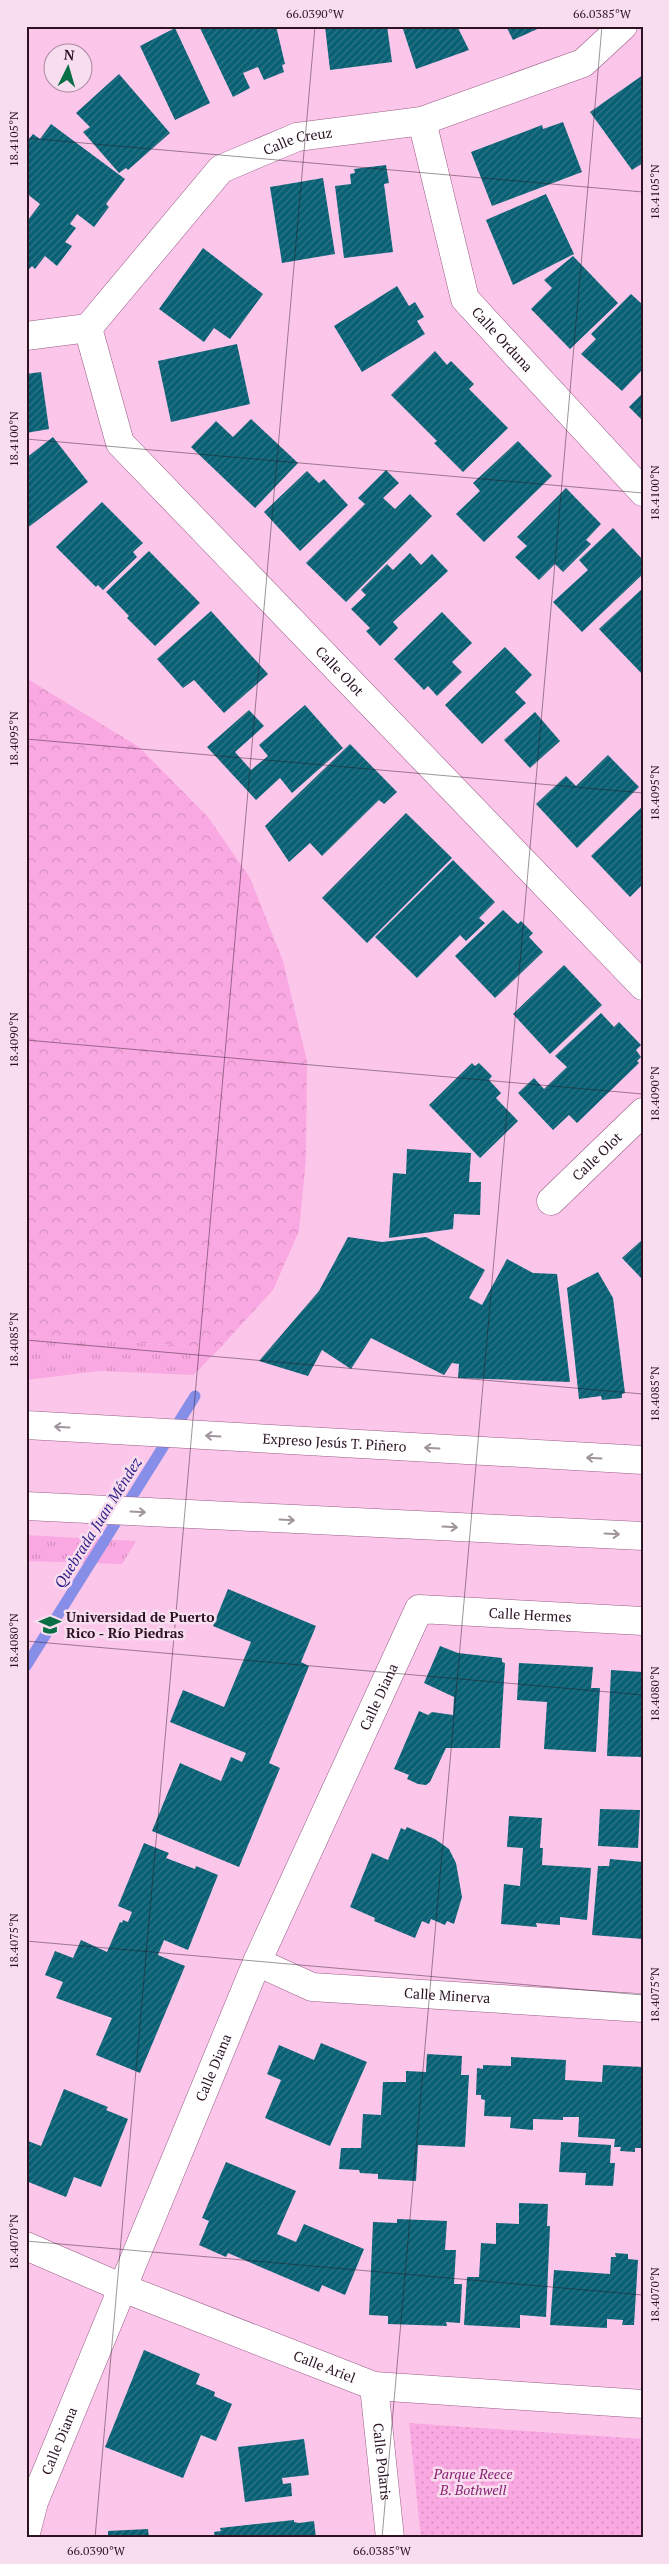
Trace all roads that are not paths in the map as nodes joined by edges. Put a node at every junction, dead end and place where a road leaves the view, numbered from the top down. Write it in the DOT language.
graph roads {
  1 [pos="623,26"];
  2 [pos="422,122"];
  3 [pos="88,328"];
  4 [pos="26,336"];
  5 [pos="643,492"];
  6 [pos="643,986"];
  7 [pos="643,1112"];
  8 [pos="551,1201"];
  9 [pos="26,1425"];
  10 [pos="643,1460"];
  11 [pos="26,1506"];
  12 [pos="643,1536"];
  13 [pos="419,1610"];
  14 [pos="643,1620"];
  15 [pos="257,1962"];
  16 [pos="643,2008"];
  17 [pos="26,2246"];
  18 [pos="122,2288"];
  19 [pos="374,2386"];
  20 [pos="643,2404"];
  21 [pos="26,2532"];
  22 [pos="390,2538"];
  1 -- 2 [label="main road, Calle Creuz"];
  2 -- 3 [label="main road, Calle Creuz"];
  2 -- 5 [label="main road, Calle Orduna"];
  3 -- 4 [label="main road"];
  3 -- 6 [label="main road, Calle Olot"];
  7 -- 8 [label="main road, Calle Olot"];
  10 -- 9 [label="main road, Expreso Jesús T. Piñero, one-way"];
  11 -- 12 [label="main road, one-way"];
  13 -- 14 [label="main road, Calle Hermes"];
  13 -- 15 [label="main road, Calle Diana"];
  15 -- 16 [label="main road, Calle Minerva"];
  15 -- 18 [label="main road, Calle Diana"];
  17 -- 18 [label="main road, Calle Ariel"];
  18 -- 19 [label="main road, Calle Ariel"];
  18 -- 21 [label="main road, Calle Diana"];
  19 -- 20 [label="main road, Calle Ariel"];
  19 -- 22 [label="main road, Calle Polaris"];
}
